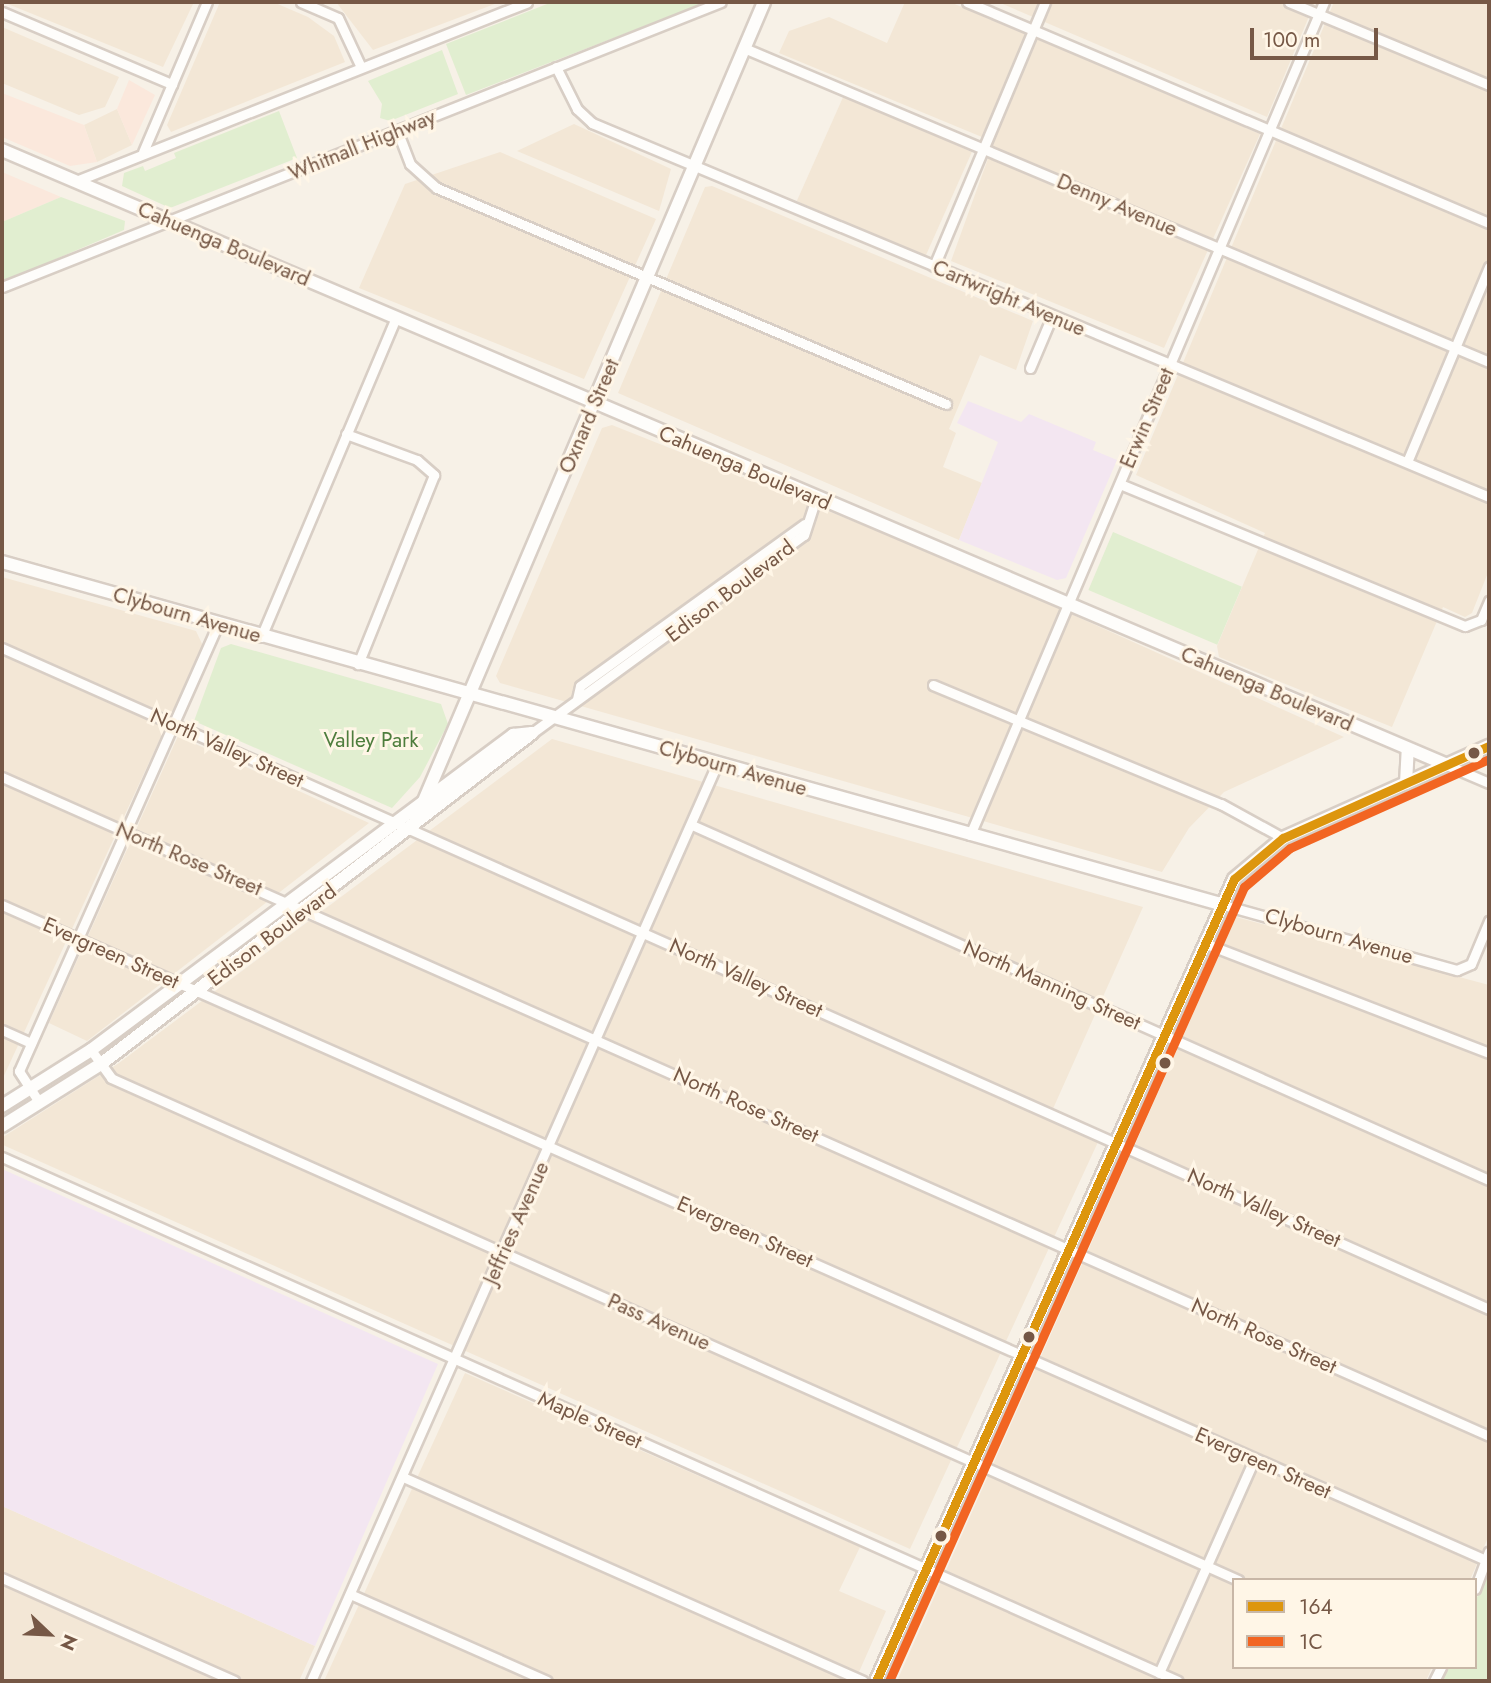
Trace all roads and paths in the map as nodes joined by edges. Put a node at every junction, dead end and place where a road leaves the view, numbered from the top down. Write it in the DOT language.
graph roads {
  1 [pos="207,2"];
  2 [pos="301,2"];
  3 [pos="527,2"];
  4 [pos="721,2"];
  5 [pos="764,2"];
  6 [pos="967,2"];
  7 [pos="1045,2"];
  8 [pos="1289,2"];
  9 [pos="1324,2"];
  10 [pos="2,12"];
  11 [pos="1319,14"];
  12 [pos="1033,29"];
  13 [pos="744,48"];
  14 [pos="360,65"];
  15 [pos="556,67"];
  16 [pos="172,84"];
  17 [pos="1489,85"];
  18 [pos="397,130"];
  19 [pos="1270,130"];
  20 [pos="983,148"];
  21 [pos="2,150"];
  22 [pos="143,152"];
  23 [pos="695,166"];
  24 [pos="76,181"];
  25 [pos="170,220"];
  26 [pos="1489,223"];
  27 [pos="1220,248"];
  28 [pos="934,266"];
  29 [pos="1489,267"];
  30 [pos="648,277"];
  31 [pos="2,287"];
  32 [pos="1052,316"];
  33 [pos="396,318"];
  34 [pos="1455,348"];
  35 [pos="1489,362"];
  36 [pos="1170,364"];
  37 [pos="1030,368"];
  38 [pos="595,402"];
  39 [pos="947,404"];
  40 [pos="346,434"];
  41 [pos="1407,462"];
  42 [pos="1120,484"];
  43 [pos="1489,497"];
  44 [pos="816,498"];
  45 [pos="2,562"];
  46 [pos="1489,601"];
  47 [pos="1069,603"];
  48 [pos="218,624"];
  49 [pos="261,637"];
  50 [pos="2,648"];
  51 [pos="358,664"];
  52 [pos="933,685"];
  53 [pos="470,695"];
  54 [pos="556,719"];
  55 [pos="1019,719"];
  56 [pos="174,725"];
  57 [pos="532,733"];
  58 [pos="1489,746"];
  59 [pos="1408,749"];
  60 [pos="718,764"];
  61 [pos="1447,765"];
  62 [pos="2,777"];
  63 [pos="1406,783"];
  64 [pos="1489,783"];
  65 [pos="424,801"];
  66 [pos="395,823"];
  67 [pos="692,824"];
  68 [pos="412,829"];
  69 [pos="125,831"];
  70 [pos="970,835"];
  71 [pos="1283,838"];
  72 [pos="289,902"];
  73 [pos="1220,904"];
  74 [pos="2,905"];
  75 [pos="305,909"];
  76 [pos="1489,921"];
  77 [pos="645,932"];
  78 [pos="79,939"];
  79 [pos="1203,943"];
  80 [pos="180,984"];
  81 [pos="198,992"];
  82 [pos="2,1030"];
  83 [pos="1163,1034"];
  84 [pos="598,1039"];
  85 [pos="31,1043"];
  86 [pos="91,1050"];
  87 [pos="1489,1053"];
  88 [pos="101,1064"];
  89 [pos="30,1088"];
  90 [pos="39,1102"];
  91 [pos="2,1106"];
  92 [pos="2,1126"];
  93 [pos="1115,1142"];
  94 [pos="550,1145"];
  95 [pos="2,1157"];
  96 [pos="1489,1180"];
  97 [pos="1067,1249"];
  98 [pos="503,1252"];
  99 [pos="1489,1309"];
  100 [pos="1020,1356"];
  101 [pos="454,1359"];
  102 [pos="1489,1436"];
  103 [pos="1254,1460"];
  104 [pos="973,1462"];
  105 [pos="403,1477"];
  106 [pos="1489,1556"];
  107 [pos="1207,1566"];
  108 [pos="926,1569"];
  109 [pos="2,1578"];
  110 [pos="1234,1578"];
  111 [pos="1477,1584"];
  112 [pos="350,1594"];
  113 [pos="1159,1673"];
  114 [pos="234,1681"];
  115 [pos="311,1681"];
  116 [pos="547,1681"];
  117 [pos="863,1681"];
  118 [pos="876,1681"];
  119 [pos="1178,1681"];
  1 -- 16 [label="street"];
  2 -- 14 [label="street"];
  3 -- 14 [label="street"];
  4 -- 15 [label="street, Whitnall Highway"];
  5 -- 13 [label="main road, Oxnard Street"];
  6 -- 12 [label="street"];
  7 -- 12 [label="street"];
  8 -- 11 [label="street"];
  9 -- 11 [label="street, Erwin Street"];
  10 -- 16 [label="street"];
  11 -- 17 [label="street"];
  11 -- 19 [label="street, Erwin Street"];
  12 -- 19 [label="street"];
  12 -- 20 [label="street"];
  13 -- 20 [label="street, Denny Avenue"];
  13 -- 23 [label="main road, Oxnard Street"];
  14 -- 22 [label="street"];
  15 -- 18 [label="street, Whitnall Highway"];
  15 -- 23 [label="street, Cartwright Avenue"];
  16 -- 22 [label="street"];
  18 -- 25 [label="street, Whitnall Highway"];
  18 -- 30 [label="street"];
  19 -- 26 [label="street"];
  19 -- 27 [label="street, Erwin Street"];
  20 -- 27 [label="street, Denny Avenue"];
  20 -- 28 [label="street"];
  21 -- 24 [label="main road, Cahuenga Boulevard"];
  22 -- 24 [label="street"];
  23 -- 28 [label="street, Cartwright Avenue"];
  23 -- 30 [label="main road, Oxnard Street"];
  24 -- 25 [label="main road, Cahuenga Boulevard"];
  25 -- 31 [label="street, Whitnall Highway"];
  25 -- 33 [label="main road, Cahuenga Boulevard"];
  27 -- 34 [label="street, Denny Avenue"];
  27 -- 36 [label="street, Erwin Street"];
  28 -- 32 [label="street, Cartwright Avenue"];
  29 -- 34 [label="street"];
  30 -- 38 [label="main road, Oxnard Street"];
  30 -- 39 [label="street"];
  32 -- 36 [label="street, Cartwright Avenue"];
  32 -- 37 [label="street"];
  33 -- 38 [label="main road, Cahuenga Boulevard"];
  33 -- 40 [label="street"];
  34 -- 35 [label="street, Denny Avenue"];
  34 -- 41 [label="street"];
  36 -- 41 [label="street, Cartwright Avenue"];
  36 -- 42 [label="street, Erwin Street"];
  38 -- 44 [label="main road, Cahuenga Boulevard"];
  38 -- 53 [label="main road, Oxnard Street"];
  40 -- 49 [label="street"];
  40 -- 51 [label="street"];
  41 -- 43 [label="street, Cartwright Avenue"];
  42 -- 46 [label="street"];
  42 -- 47 [label="street, Erwin Street"];
  44 -- 47 [label="main road, Cahuenga Boulevard"];
  44 -- 54 [label="street, Edison Boulevard"];
  45 -- 48 [label="main road, Clybourn Avenue"];
  47 -- 55 [label="street, Erwin Street"];
  47 -- 59 [label="main road, Cahuenga Boulevard"];
  48 -- 49 [label="main road, Clybourn Avenue"];
  48 -- 56 [label="street"];
  49 -- 51 [label="main road, Clybourn Avenue"];
  50 -- 56 [label="street, North Valley Street"];
  51 -- 53 [label="main road, Clybourn Avenue"];
  52 -- 55 [label="street"];
  53 -- 54 [label="main road, Clybourn Avenue"];
  53 -- 65 [label="main road, Oxnard Street"];
  54 -- 57 [label="street, Edison Boulevard"];
  54 -- 60 [label="main road, Clybourn Avenue"];
  55 -- 70 [label="street, Erwin Street"];
  55 -- 71 [label="street"];
  56 -- 66 [label="street, North Valley Street"];
  56 -- 69 [label="street"];
  57 -- 65 [label="main road, Edison Boulevard"];
  57 -- 68 [label="main road, Edison Boulevard"];
  58 -- 61 [label="main road"];
  59 -- 61 [label="main road, Cahuenga Boulevard"];
  59 -- 63 [label="main road"];
  60 -- 67 [label="street, Jeffries Avenue"];
  60 -- 70 [label="main road, Clybourn Avenue"];
  61 -- 63 [label="main road"];
  61 -- 64 [label="street, Cahuenga Boulevard"];
  62 -- 69 [label="street, North Rose Street"];
  63 -- 71 [label="main road"];
  65 -- 66 [label="main road, Edison Boulevard"];
  65 -- 68 [label="main road, Oxnard Street"];
  66 -- 68 [label="street, North Valley Street"];
  66 -- 72 [label="main road, Edison Boulevard"];
  67 -- 77 [label="street, Jeffries Avenue"];
  67 -- 83 [label="street, North Manning Street"];
  68 -- 75 [label="main road, Edison Boulevard"];
  68 -- 77 [label="street, North Valley Street"];
  69 -- 72 [label="street, North Rose Street"];
  69 -- 78 [label="street"];
  70 -- 73 [label="main road, Clybourn Avenue"];
  71 -- 73 [label="main road"];
  72 -- 75 [label="street, North Rose Street"];
  72 -- 80 [label="main road, Edison Boulevard"];
  73 -- 76 [label="street, Clybourn Avenue"];
  73 -- 79 [label="main road"];
  74 -- 78 [label="street, Evergreen Street"];
  75 -- 81 [label="main road, Edison Boulevard"];
  75 -- 84 [label="street, North Rose Street"];
  77 -- 84 [label="street, Jeffries Avenue"];
  77 -- 93 [label="street, North Valley Street"];
  78 -- 80 [label="street, Evergreen Street"];
  78 -- 85 [label="street"];
  79 -- 83 [label="main road"];
  79 -- 87 [label="street"];
  80 -- 81 [label="street, Evergreen Street"];
  80 -- 86 [label="main road, Edison Boulevard"];
  81 -- 88 [label="main road, Edison Boulevard"];
  81 -- 94 [label="street, Evergreen Street"];
  82 -- 85 [label="street"];
  83 -- 93 [label="main road"];
  83 -- 96 [label="street, North Manning Street"];
  84 -- 94 [label="street, Jeffries Avenue"];
  84 -- 97 [label="street, North Rose Street"];
  85 -- 89 [label="street"];
  86 -- 88 [label="street, Pass Avenue"];
  86 -- 89 [label="main road, Edison Boulevard"];
  88 -- 90 [label="main road, Edison Boulevard"];
  88 -- 98 [label="street, Pass Avenue"];
  89 -- 90 [label="street"];
  89 -- 91 [label="main road, Edison Boulevard"];
  90 -- 92 [label="main road, Edison Boulevard"];
  93 -- 97 [label="main road"];
  93 -- 99 [label="street, North Valley Street"];
  94 -- 98 [label="street, Jeffries Avenue"];
  94 -- 100 [label="street, Evergreen Street"];
  95 -- 101 [label="street, Maple Street"];
  97 -- 100 [label="main road"];
  97 -- 102 [label="street, North Rose Street"];
  98 -- 101 [label="street, Jeffries Avenue"];
  98 -- 104 [label="street, Pass Avenue"];
  100 -- 103 [label="street, Evergreen Street"];
  100 -- 104 [label="main road"];
  101 -- 105 [label="street, Jeffries Avenue"];
  101 -- 108 [label="street, Maple Street"];
  103 -- 106 [label="street, Evergreen Street"];
  103 -- 107 [label="street"];
  104 -- 107 [label="street, Pass Avenue"];
  104 -- 108 [label="main road"];
  105 -- 112 [label="street, Jeffries Avenue"];
  105 -- 117 [label="street"];
  106 -- 111 [label="street"];
  107 -- 110 [label="street, Pass Avenue"];
  107 -- 113 [label="street"];
  108 -- 113 [label="street, Maple Street"];
  108 -- 118 [label="main road"];
  109 -- 114 [label="street"];
  112 -- 115 [label="street, Jeffries Avenue"];
  112 -- 116 [label="street"];
  113 -- 119 [label="street, Maple Street"];
}
